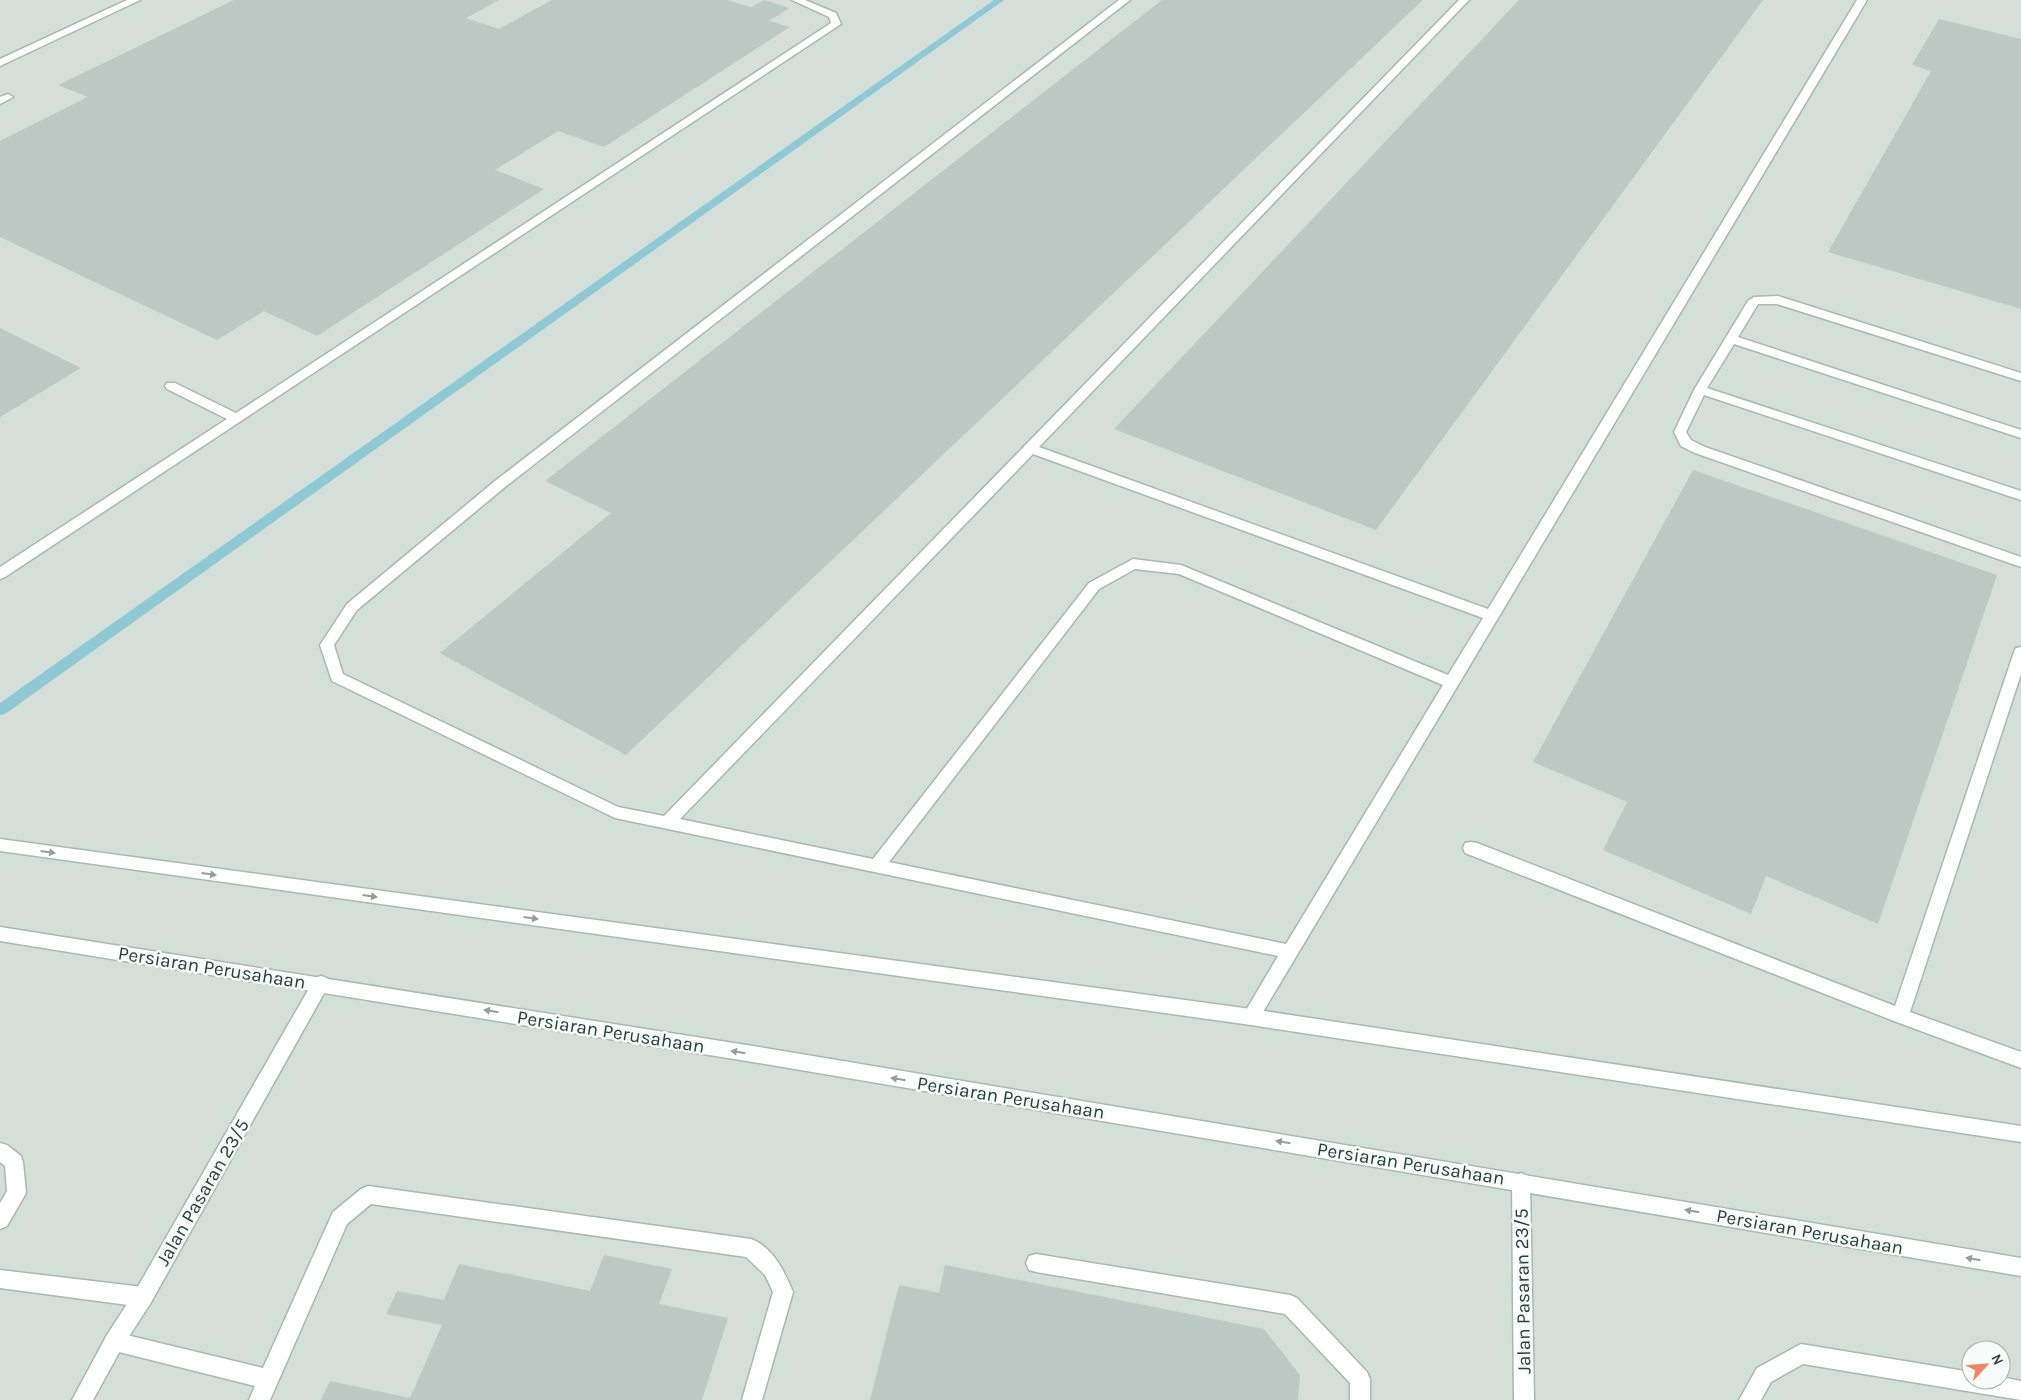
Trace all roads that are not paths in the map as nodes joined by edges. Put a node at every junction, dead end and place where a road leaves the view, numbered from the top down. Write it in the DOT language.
graph roads {
  1 [pos="136,0"];
  2 [pos="797,0"];
  3 [pos="1125,0"];
  4 [pos="1464,0"];
  5 [pos="1862,0"];
  6 [pos="0,62"];
  7 [pos="1731,339"];
  8 [pos="2021,377"];
  9 [pos="171,386"];
  10 [pos="1700,390"];
  11 [pos="238,419"];
  12 [pos="2021,434"];
  13 [pos="1030,448"];
  14 [pos="2021,496"];
  15 [pos="2021,562"];
  16 [pos="0,574"];
  17 [pos="1492,616"];
  18 [pos="2021,652"];
  19 [pos="1452,683"];
  20 [pos="667,823"];
  21 [pos="0,845"];
  22 [pos="1471,848"];
  23 [pos="876,867"];
  24 [pos="0,934"];
  25 [pos="1291,952"];
  26 [pos="321,983"];
  27 [pos="1900,1016"];
  28 [pos="1251,1017"];
  29 [pos="2021,1060"];
  30 [pos="2021,1134"];
  31 [pos="0,1151"];
  32 [pos="1521,1182"];
  33 [pos="0,1220"];
  34 [pos="1036,1263"];
  35 [pos="2021,1267"];
  36 [pos="0,1278"];
  37 [pos="143,1297"];
  38 [pos="114,1342"];
  39 [pos="268,1379"];
  40 [pos="2021,1391"];
  41 [pos="82,1400"];
  42 [pos="259,1400"];
  43 [pos="752,1400"];
  44 [pos="1360,1400"];
  45 [pos="1524,1400"];
  46 [pos="1749,1400"];
  1 -- 6 [label="main road"];
  2 -- 11 [label="main road"];
  3 -- 20 [label="main road"];
  4 -- 13 [label="main road"];
  5 -- 17 [label="main road"];
  7 -- 8 [label="main road"];
  7 -- 10 [label="main road"];
  7 -- 12 [label="main road"];
  9 -- 11 [label="main road"];
  10 -- 14 [label="main road"];
  10 -- 15 [label="main road"];
  11 -- 16 [label="main road"];
  13 -- 17 [label="main road"];
  13 -- 20 [label="main road"];
  17 -- 19 [label="main road"];
  18 -- 27 [label="main road"];
  19 -- 23 [label="main road"];
  19 -- 25 [label="main road"];
  20 -- 23 [label="main road"];
  21 -- 28 [label="main road, one-way"];
  22 -- 27 [label="main road"];
  23 -- 25 [label="main road"];
  24 -- 26 [label="main road, Persiaran Perusahaan"];
  25 -- 28 [label="main road"];
  32 -- 26 [label="main road, Persiaran Perusahaan, one-way"];
  26 -- 37 [label="main road, Jalan Pasaran 23/5"];
  27 -- 29 [label="main road"];
  28 -- 30 [label="main road"];
  31 -- 33 [label="main road"];
  35 -- 32 [label="main road, Persiaran Perusahaan, one-way"];
  32 -- 45 [label="main road, Jalan Pasaran 23/5"];
  34 -- 44 [label="main road"];
  36 -- 37 [label="main road"];
  37 -- 38 [label="main road, Jalan Pasaran 23/5"];
  38 -- 39 [label="main road"];
  38 -- 41 [label="main road, Jalan Pasaran 23/5"];
  39 -- 42 [label="main road"];
  39 -- 43 [label="main road"];
  40 -- 46 [label="main road"];
}
